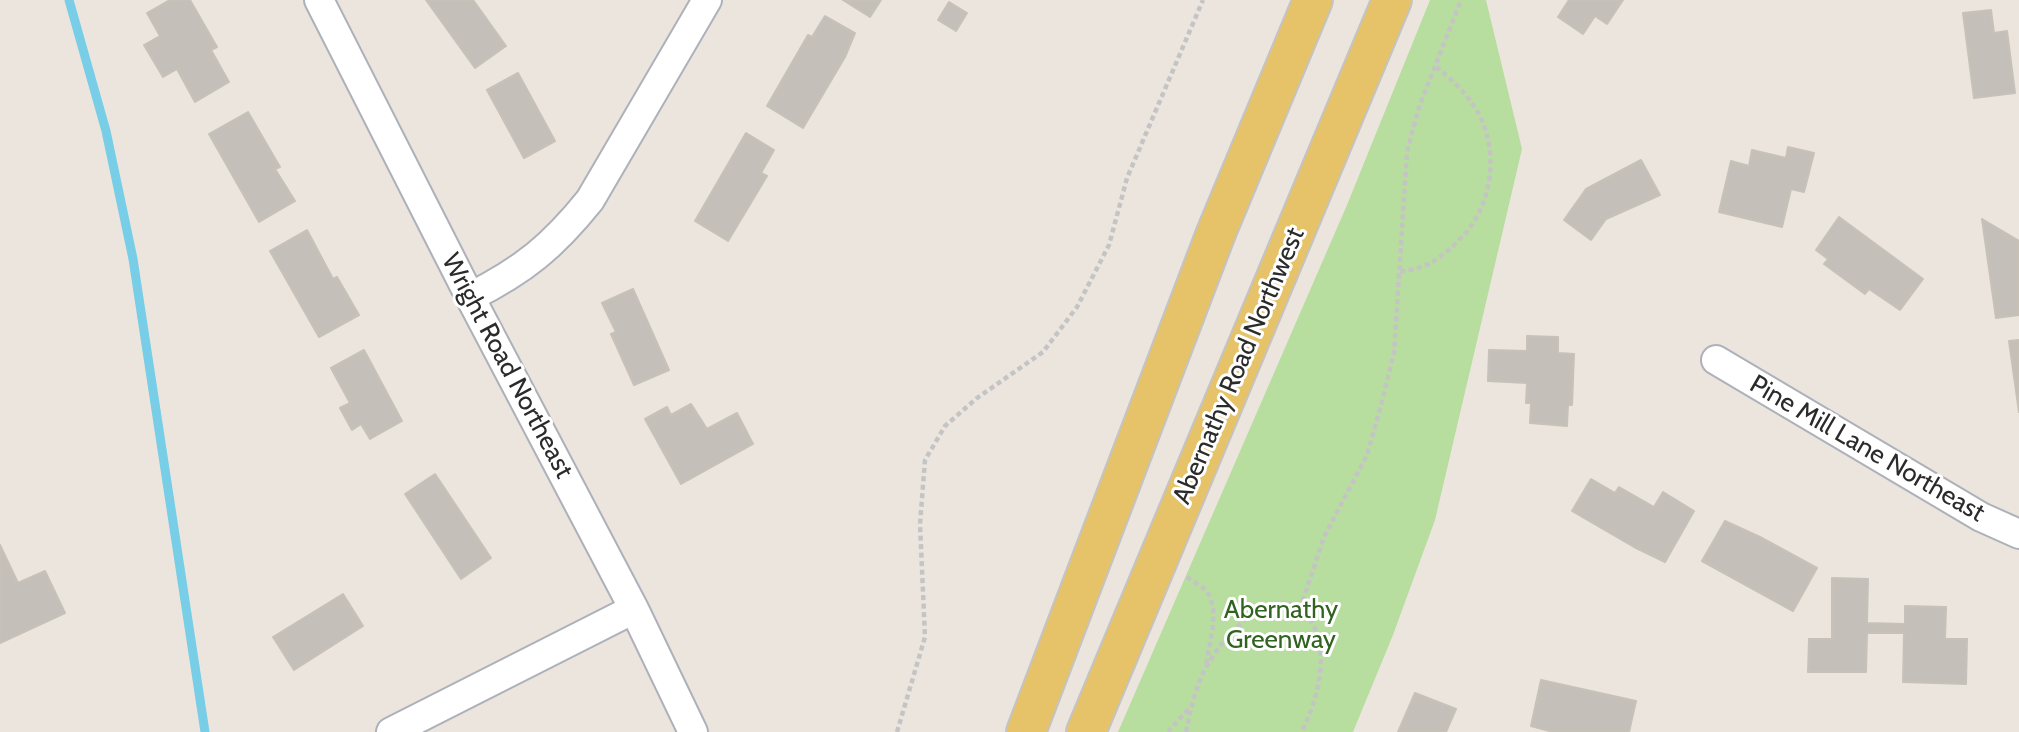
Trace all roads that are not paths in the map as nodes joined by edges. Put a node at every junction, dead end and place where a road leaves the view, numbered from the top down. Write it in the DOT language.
graph roads {
  1 [pos="319,0"];
  2 [pos="708,0"];
  3 [pos="1313,0"];
  4 [pos="1392,0"];
  5 [pos="470,297"];
  6 [pos="1716,360"];
  7 [pos="2019,534"];
  8 [pos="634,609"];
  9 [pos="391,732"];
  10 [pos="693,732"];
  11 [pos="1026,732"];
  12 [pos="1086,732"];
  1 -- 5 [label="street, Wright Road Northeast"];
  2 -- 5 [label="street"];
  3 -- 11 [label="main road"];
  4 -- 12 [label="main road, Abernathy Road Northwest"];
  5 -- 8 [label="street, Wright Road Northeast"];
  6 -- 7 [label="street, Pine Mill Lane Northeast"];
  8 -- 9 [label="street"];
  8 -- 10 [label="street, Wright Road Northeast"];
}
